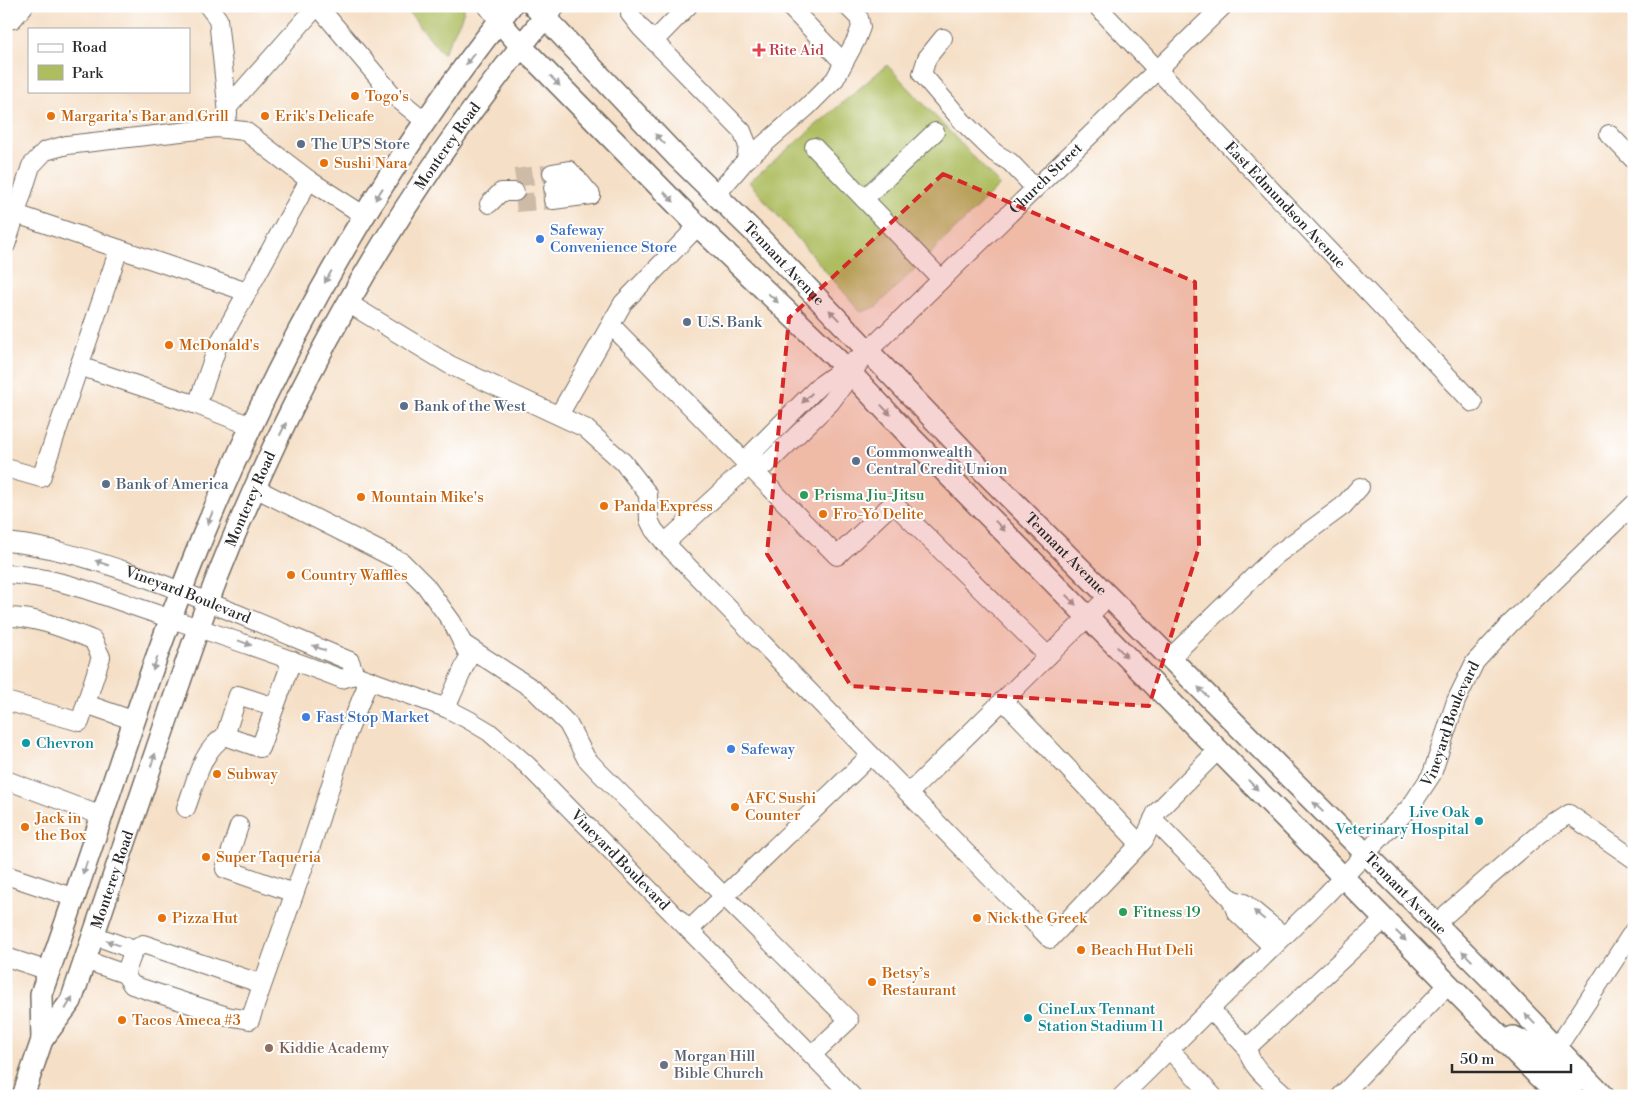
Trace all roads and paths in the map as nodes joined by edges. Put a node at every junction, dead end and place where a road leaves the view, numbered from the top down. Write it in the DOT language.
graph roads {
  1 [pos="24,6"];
  2 [pos="208,6"];
  3 [pos="317,6"];
  4 [pos="631,6"];
  5 [pos="688,6"];
  6 [pos="789,6"];
  7 [pos="847,6"];
  8 [pos="1097,6"];
  9 [pos="1223,6"];
  10 [pos="544,10"];
  11 [pos="499,11"];
  12 [pos="6,20"];
  13 [pos="943,38"];
  14 [pos="654,41"];
  15 [pos="521,46"];
  16 [pos="844,62"];
  17 [pos="1157,70"];
  18 [pos="228,107"];
  19 [pos="426,122"];
  20 [pos="230,130"];
  21 [pos="935,132"];
  22 [pos="1609,134"];
  23 [pos="814,147"];
  24 [pos="746,160"];
  25 [pos="1634,160"];
  26 [pos="309,180"];
  27 [pos="553,187"];
  28 [pos="1035,188"];
  29 [pos="716,195"];
  30 [pos="864,199"];
  31 [pos="16,214"];
  32 [pos="365,216"];
  33 [pos="698,226"];
  34 [pos="6,245"];
  35 [pos="119,249"];
  36 [pos="941,279"];
  37 [pos="247,292"];
  38 [pos="348,302"];
  39 [pos="611,325"];
  40 [pos="868,350"];
  41 [pos="79,366"];
  42 [pos="848,371"];
  43 [pos="1473,404"];
  44 [pos="197,405"];
  45 [pos="559,415"];
  46 [pos="251,426"];
  47 [pos="750,465"];
  48 [pos="6,468"];
  49 [pos="1360,486"];
  50 [pos="255,488"];
  51 [pos="1634,504"];
  52 [pos="6,542"];
  53 [pos="665,543"];
  54 [pos="6,574"];
  55 [pos="181,592"];
  56 [pos="1109,596"];
  57 [pos="208,602"];
  58 [pos="1088,617"];
  59 [pos="6,618"];
  60 [pos="171,618"];
  61 [pos="199,627"];
  62 [pos="462,643"];
  63 [pos="1048,656"];
  64 [pos="1170,658"];
  65 [pos="292,660"];
  66 [pos="362,678"];
  67 [pos="6,700"];
  68 [pos="1003,700"];
  69 [pos="86,704"];
  70 [pos="274,707"];
  71 [pos="446,708"];
  72 [pos="135,721"];
  73 [pos="225,736"];
  74 [pos="1219,749"];
  75 [pos="871,755"];
  76 [pos="6,780"];
  77 [pos="909,793"];
  78 [pos="186,808"];
  79 [pos="102,816"];
  80 [pos="1153,819"];
  81 [pos="240,826"];
  82 [pos="1140,844"];
  83 [pos="1364,854"];
  84 [pos="1634,859"];
  85 [pos="6,875"];
  86 [pos="1344,876"];
  87 [pos="294,894"];
  88 [pos="725,895"];
  89 [pos="74,898"];
  90 [pos="1385,919"];
  91 [pos="1435,924"];
  92 [pos="689,930"];
  93 [pos="1634,930"];
  94 [pos="93,935"];
  95 [pos="1278,942"];
  96 [pos="134,950"];
  97 [pos="6,957"];
  98 [pos="85,960"];
  99 [pos="49,971"];
  100 [pos="126,974"];
  101 [pos="262,984"];
  102 [pos="1449,984"];
  103 [pos="1210,1009"];
  104 [pos="42,1040"];
  105 [pos="1504,1042"];
  106 [pos="1248,1048"];
  107 [pos="1557,1048"];
  108 [pos="1168,1049"];
  109 [pos="812,1055"];
  110 [pos="1538,1076"];
  111 [pos="1584,1076"];
  112 [pos="23,1096"];
  113 [pos="852,1096"];
  114 [pos="1122,1096"];
  115 [pos="1213,1096"];
  116 [pos="1286,1096"];
  117 [pos="1341,1096"];
  118 [pos="1558,1096"];
  119 [pos="1603,1096"];
  1 -- 12 [label="street"];
  2 -- 18 [label="street"];
  3 -- 18 [label="street"];
  3 -- 19 [label="street"];
  4 -- 14 [label="street"];
  5 -- 14 [label="street"];
  6 -- 16 [label="street"];
  7 -- 16 [label="street"];
  8 -- 17 [label="street, East Edmundson Avenue"];
  9 -- 17 [label="street, Church Street"];
  10 -- 15 [label="main road, Monterey Road"];
  29 -- 10 [label="main road, Tennant Avenue, one-way"];
  11 -- 15 [label="main road, Tennant Avenue"];
  11 -- 19 [label="main road, Monterey Road, one-way"];
  13 -- 28 [label="street"];
  14 -- 24 [label="street"];
  15 -- 33 [label="main road, Tennant Avenue, one-way"];
  15 -- 38 [label="main road, Monterey Road"];
  16 -- 24 [label="street"];
  17 -- 28 [label="street, Church Street"];
  17 -- 43 [label="street, East Edmundson Avenue"];
  18 -- 20 [label="street"];
  19 -- 32 [label="main road, Monterey Road, one-way"];
  20 -- 26 [label="street"];
  20 -- 31 [label="street"];
  21 -- 30 [label="street"];
  22 -- 25 [label="street"];
  23 -- 30 [label="street"];
  24 -- 29 [label="street"];
  26 -- 32 [label="street"];
  26 -- 37 [label="street"];
  27 -- 27 [label="street"];
  28 -- 36 [label="street, Church Street"];
  40 -- 29 [label="main road, Tennant Avenue, one-way"];
  30 -- 36 [label="street"];
  31 -- 34 [label="street"];
  31 -- 35 [label="street"];
  32 -- 46 [label="main road, Monterey Road, one-way"];
  33 -- 39 [label="street"];
  33 -- 42 [label="main road, Tennant Avenue, one-way"];
  35 -- 37 [label="street"];
  35 -- 41 [label="street"];
  36 -- 40 [label="street, Church Street"];
  37 -- 44 [label="street"];
  38 -- 45 [label="street"];
  50 -- 38 [label="main road, Monterey Road, one-way"];
  39 -- 45 [label="street"];
  39 -- 47 [label="street"];
  40 -- 42 [label="street, Church Street"];
  40 -- 56 [label="main road, Tennant Avenue"];
  41 -- 44 [label="street"];
  41 -- 48 [label="street"];
  42 -- 47 [label="street, Church Street"];
  42 -- 58 [label="main road, Tennant Avenue, one-way"];
  44 -- 46 [label="street"];
  45 -- 53 [label="street"];
  46 -- 55 [label="main road, Monterey Road, one-way"];
  47 -- 53 [label="street, Church Street"];
  47 -- 63 [label="street"];
  49 -- 64 [label="street"];
  50 -- 57 [label="main road, Monterey Road"];
  50 -- 62 [label="street"];
  51 -- 83 [label="street, Vineyard Boulevard"];
  55 -- 52 [label="street, Vineyard Boulevard, one-way"];
  53 -- 75 [label="street"];
  54 -- 60 [label="street, Vineyard Boulevard"];
  55 -- 57 [label="street, Vineyard Boulevard"];
  55 -- 60 [label="main road, Monterey Road"];
  56 -- 58 [label="street"];
  56 -- 64 [label="main road, Tennant Avenue"];
  57 -- 61 [label="main road, Monterey Road"];
  66 -- 57 [label="street, Vineyard Boulevard, one-way"];
  58 -- 63 [label="street"];
  58 -- 74 [label="main road, Tennant Avenue, one-way"];
  59 -- 69 [label="street"];
  60 -- 61 [label="street, Vineyard Boulevard"];
  60 -- 72 [label="main road, Monterey Road, one-way"];
  61 -- 65 [label="street, Vineyard Boulevard, one-way"];
  94 -- 61 [label="main road, Monterey Road, one-way"];
  62 -- 71 [label="street"];
  62 -- 88 [label="street"];
  63 -- 68 [label="street"];
  83 -- 64 [label="main road, Tennant Avenue, one-way"];
  65 -- 66 [label="street, Vineyard Boulevard"];
  65 -- 70 [label="street"];
  66 -- 71 [label="street, Vineyard Boulevard"];
  66 -- 87 [label="street"];
  67 -- 69 [label="street"];
  68 -- 77 [label="street"];
  68 -- 82 [label="street"];
  69 -- 72 [label="street"];
  70 -- 73 [label="street"];
  70 -- 73 [label="street"];
  71 -- 92 [label="street, Vineyard Boulevard"];
  72 -- 79 [label="main road, Monterey Road"];
  73 -- 78 [label="street"];
  74 -- 80 [label="street"];
  74 -- 86 [label="main road, Tennant Avenue, one-way"];
  75 -- 77 [label="street"];
  75 -- 88 [label="street"];
  76 -- 79 [label="street"];
  77 -- 82 [label="street"];
  79 -- 89 [label="main road, Monterey Road, one-way"];
  80 -- 82 [label="street"];
  80 -- 95 [label="street"];
  81 -- 87 [label="street"];
  83 -- 86 [label="street, Vineyard Boulevard"];
  83 -- 91 [label="main road, Tennant Avenue"];
  84 -- 91 [label="street"];
  85 -- 89 [label="street"];
  86 -- 90 [label="main road, Tennant Avenue"];
  86 -- 95 [label="street, Vineyard Boulevard"];
  87 -- 101 [label="street"];
  88 -- 92 [label="street"];
  88 -- 109 [label="street"];
  89 -- 99 [label="main road, Monterey Road"];
  90 -- 102 [label="main road, Tennant Avenue, one-way"];
  90 -- 106 [label="street"];
  107 -- 91 [label="main road, Tennant Avenue, one-way"];
  92 -- 109 [label="street, Vineyard Boulevard"];
  93 -- 107 [label="street"];
  96 -- 94 [label="street, one-way"];
  94 -- 98 [label="main road, Monterey Road"];
  95 -- 103 [label="street, Vineyard Boulevard"];
  96 -- 100 [label="street"];
  96 -- 101 [label="street"];
  97 -- 99 [label="street"];
  98 -- 100 [label="street"];
  104 -- 98 [label="main road, Monterey Road, one-way"];
  99 -- 104 [label="main road, Monterey Road"];
  100 -- 101 [label="street"];
  102 -- 105 [label="main road, Tennant Avenue"];
  102 -- 117 [label="street"];
  103 -- 106 [label="street"];
  103 -- 108 [label="street, Vineyard Boulevard"];
  104 -- 112 [label="main road, Monterey Road"];
  105 -- 107 [label="main road"];
  105 -- 110 [label="main road, Tennant Avenue"];
  106 -- 116 [label="street"];
  107 -- 111 [label="main road, Tennant Avenue"];
  108 -- 114 [label="street, Vineyard Boulevard"];
  108 -- 115 [label="street"];
  109 -- 113 [label="street, Vineyard Boulevard"];
  110 -- 111 [label="main road"];
  110 -- 118 [label="main road, Tennant Avenue"];
  111 -- 119 [label="main road, Tennant Avenue"];
}
